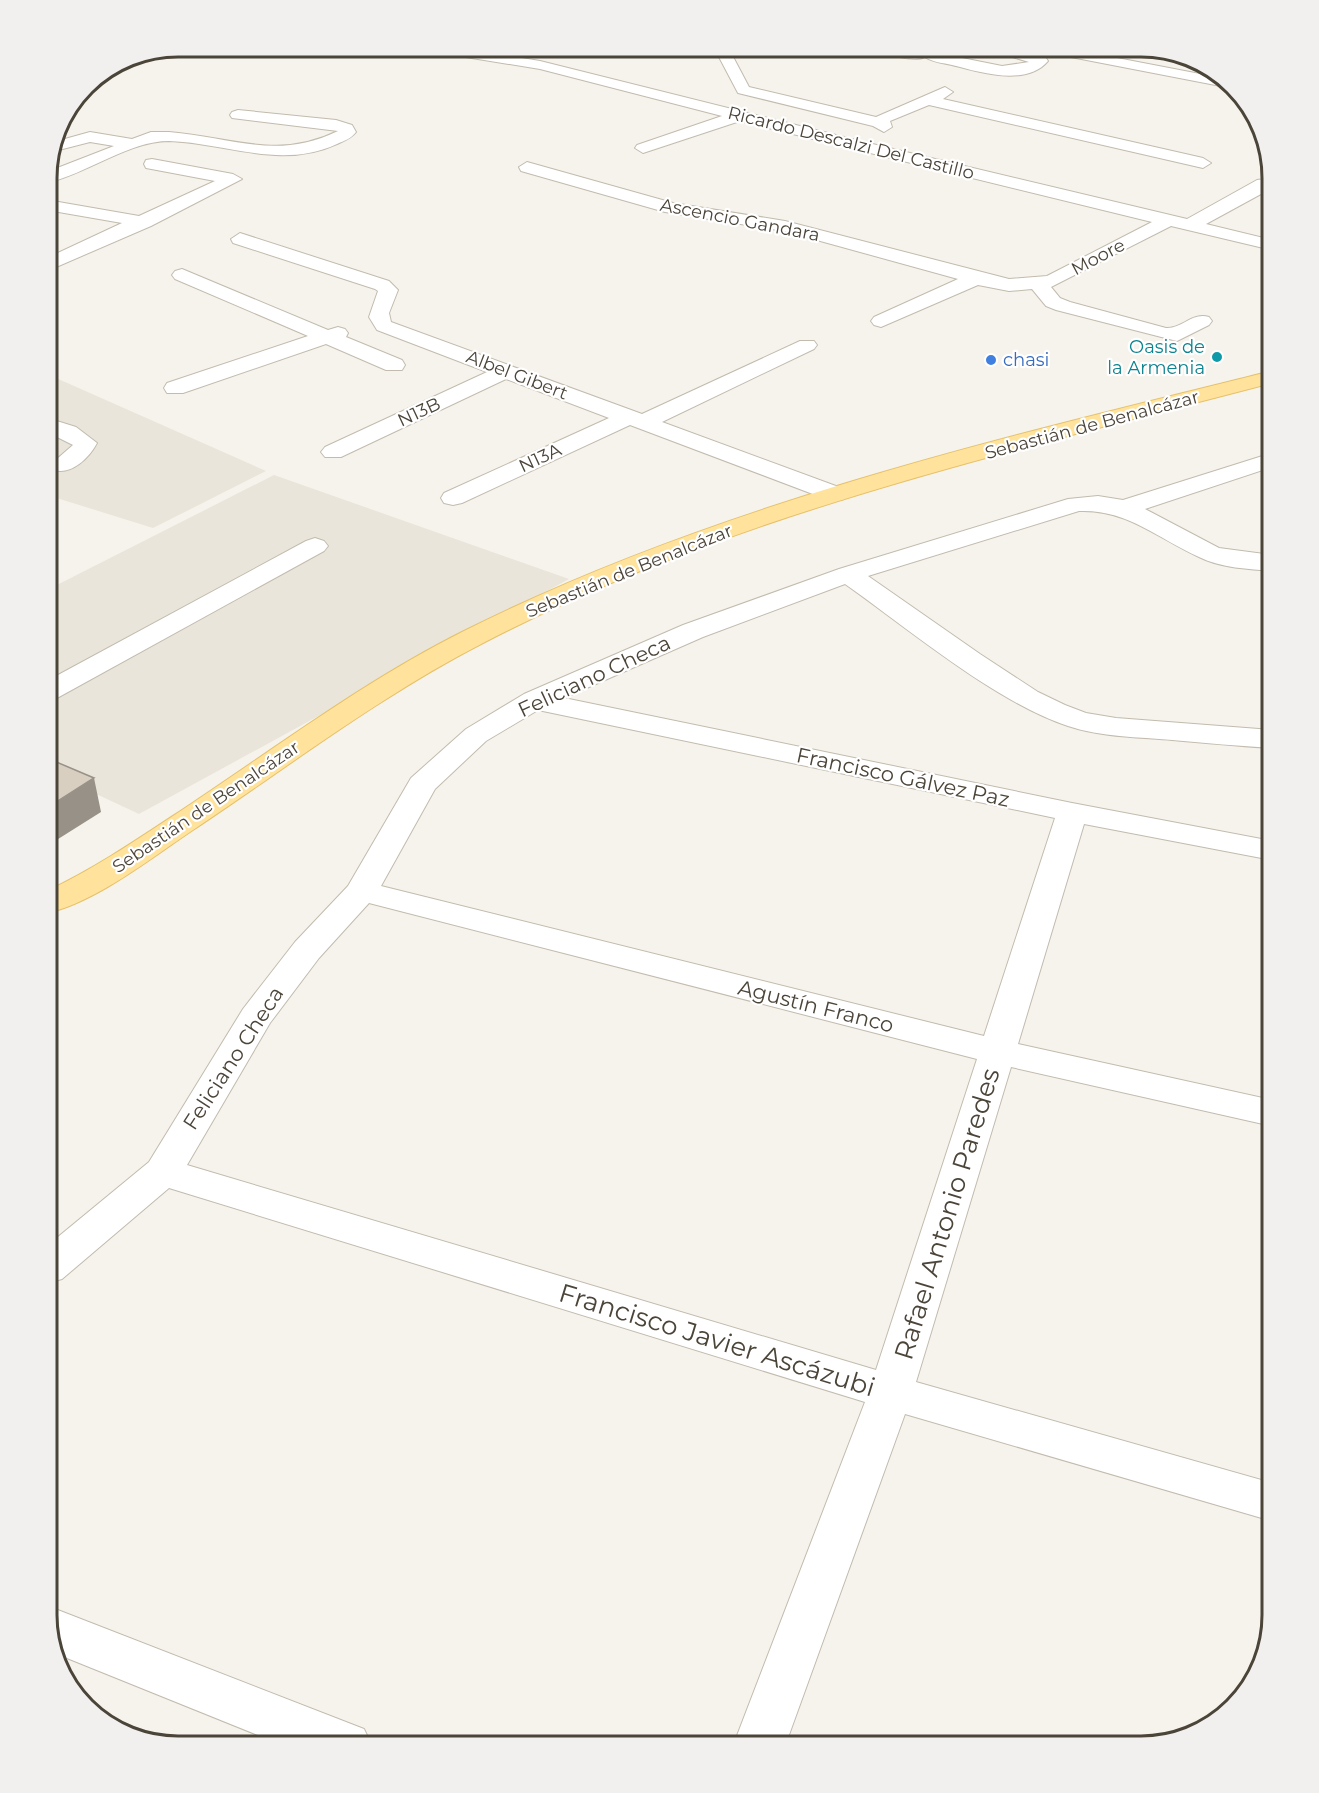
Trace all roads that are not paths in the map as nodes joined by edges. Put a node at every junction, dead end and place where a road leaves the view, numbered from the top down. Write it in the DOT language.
graph roads {
  1 [pos="493,57"];
  2 [pos="726,57"];
  3 [pos="932,57"];
  4 [pos="1027,57"];
  5 [pos="1097,57"];
  6 [pos="1207,77"];
  7 [pos="945,93"];
  8 [pos="929,100"];
  9 [pos="238,115"];
  10 [pos="738,116"];
  11 [pos="282,120"];
  12 [pos="881,125"];
  13 [pos="835,140"];
  14 [pos="131,144"];
  15 [pos="221,145"];
  16 [pos="858,146"];
  17 [pos="61,147"];
  18 [pos="643,148"];
  19 [pos="59,154"];
  20 [pos="1203,163"];
  21 [pos="152,164"];
  22 [pos="79,165"];
  23 [pos="527,167"];
  24 [pos="57,174"];
  25 [pos="1262,185"];
  26 [pos="57,207"];
  27 [pos="1169,220"];
  28 [pos="145,222"];
  29 [pos="1190,225"];
  30 [pos="240,239"];
  31 [pos="57,242"];
  32 [pos="1262,243"];
  33 [pos="85,248"];
  34 [pos="57,261"];
  35 [pos="182,275"];
  36 [pos="977,278"];
  37 [pos="1032,284"];
  38 [pos="378,320"];
  39 [pos="881,321"];
  40 [pos="1202,321"];
  41 [pos="328,336"];
  42 [pos="807,345"];
  43 [pos="394,365"];
  44 [pos="558,370"];
  45 [pos="506,371"];
  46 [pos="1262,380"];
  47 [pos="175,388"];
  48 [pos="671,410"];
  49 [pos="634,420"];
  50 [pos="57,428"];
  51 [pos="333,453"];
  52 [pos="1262,463"];
  53 [pos="62,465"];
  54 [pos="835,494"];
  55 [pos="453,498"];
  56 [pos="1124,508"];
  57 [pos="315,546"];
  58 [pos="1262,562"];
  59 [pos="848,574"];
  60 [pos="57,687"];
  61 [pos="534,700"];
  62 [pos="1262,739"];
  63 [pos="1072,813"];
  64 [pos="1262,848"];
  65 [pos="362,891"];
  66 [pos="57,898"];
  67 [pos="998,1052"];
  68 [pos="1262,1111"];
  69 [pos="163,1172"];
  70 [pos="57,1259"];
  71 [pos="891,1392"];
  72 [pos="1262,1499"];
  73 [pos="58,1632"];
  74 [pos="321,1736"];
  75 [pos="763,1736"];
  1 -- 10 [label="street, Ricardo Descalzi Del Castillo"];
  2 -- 12 [label="street"];
  3 -- 4 [label="street"];
  5 -- 6 [label="street"];
  7 -- 8 [label="street"];
  8 -- 12 [label="street"];
  8 -- 20 [label="street"];
  9 -- 11 [label="street"];
  10 -- 13 [label="street, Ricardo Descalzi Del Castillo"];
  10 -- 18 [label="street"];
  11 -- 15 [label="street"];
  11 -- 15 [label="street"];
  12 -- 13 [label="street"];
  12 -- 16 [label="street"];
  13 -- 16 [label="street, Ricardo Descalzi Del Castillo"];
  14 -- 15 [label="street"];
  14 -- 17 [label="street"];
  14 -- 22 [label="street"];
  16 -- 27 [label="street, Ricardo Descalzi Del Castillo"];
  19 -- 22 [label="street"];
  21 -- 28 [label="street"];
  22 -- 24 [label="street"];
  23 -- 36 [label="street, Ascencio Gandara"];
  25 -- 29 [label="street"];
  26 -- 28 [label="street"];
  27 -- 29 [label="street, Ricardo Descalzi Del Castillo"];
  27 -- 37 [label="street, Moore"];
  28 -- 33 [label="street"];
  29 -- 32 [label="street, Ricardo Descalzi Del Castillo"];
  30 -- 38 [label="street"];
  31 -- 33 [label="street"];
  33 -- 34 [label="street"];
  35 -- 41 [label="street"];
  36 -- 37 [label="street, Ascencio Gandara"];
  36 -- 39 [label="street"];
  37 -- 40 [label="street"];
  38 -- 41 [label="street"];
  38 -- 45 [label="street, Albel Gibert"];
  41 -- 43 [label="street"];
  41 -- 47 [label="street"];
  42 -- 48 [label="street, N13A"];
  44 -- 48 [label="street"];
  45 -- 49 [label="street, Albel Gibert"];
  45 -- 51 [label="street, N13B"];
  46 -- 54 [label="main road, Sebastián de Benalcázar"];
  48 -- 49 [label="street, N13A"];
  49 -- 54 [label="street, Albel Gibert"];
  49 -- 55 [label="street, N13A"];
  50 -- 53 [label="street"];
  52 -- 56 [label="street, Feliciano Checa"];
  54 -- 66 [label="main road, Sebastián de Benalcázar"];
  56 -- 58 [label="street"];
  56 -- 59 [label="street, Feliciano Checa"];
  57 -- 60 [label="street"];
  59 -- 61 [label="street, Feliciano Checa"];
  59 -- 62 [label="street"];
  61 -- 63 [label="street, Francisco Gálvez Paz"];
  61 -- 65 [label="street, Feliciano Checa"];
  63 -- 64 [label="street, Francisco Gálvez Paz"];
  63 -- 67 [label="street, Rafael Antonio Paredes"];
  65 -- 67 [label="street, Agustín Franco"];
  65 -- 69 [label="street, Feliciano Checa"];
  67 -- 68 [label="street, Agustín Franco"];
  67 -- 71 [label="street, Rafael Antonio Paredes"];
  69 -- 70 [label="street, Feliciano Checa"];
  69 -- 71 [label="street, Francisco Javier Ascázubi"];
  71 -- 72 [label="street, Francisco Javier Ascázubi"];
  71 -- 75 [label="street, Rafael Antonio Paredes"];
  73 -- 74 [label="street"];
}
